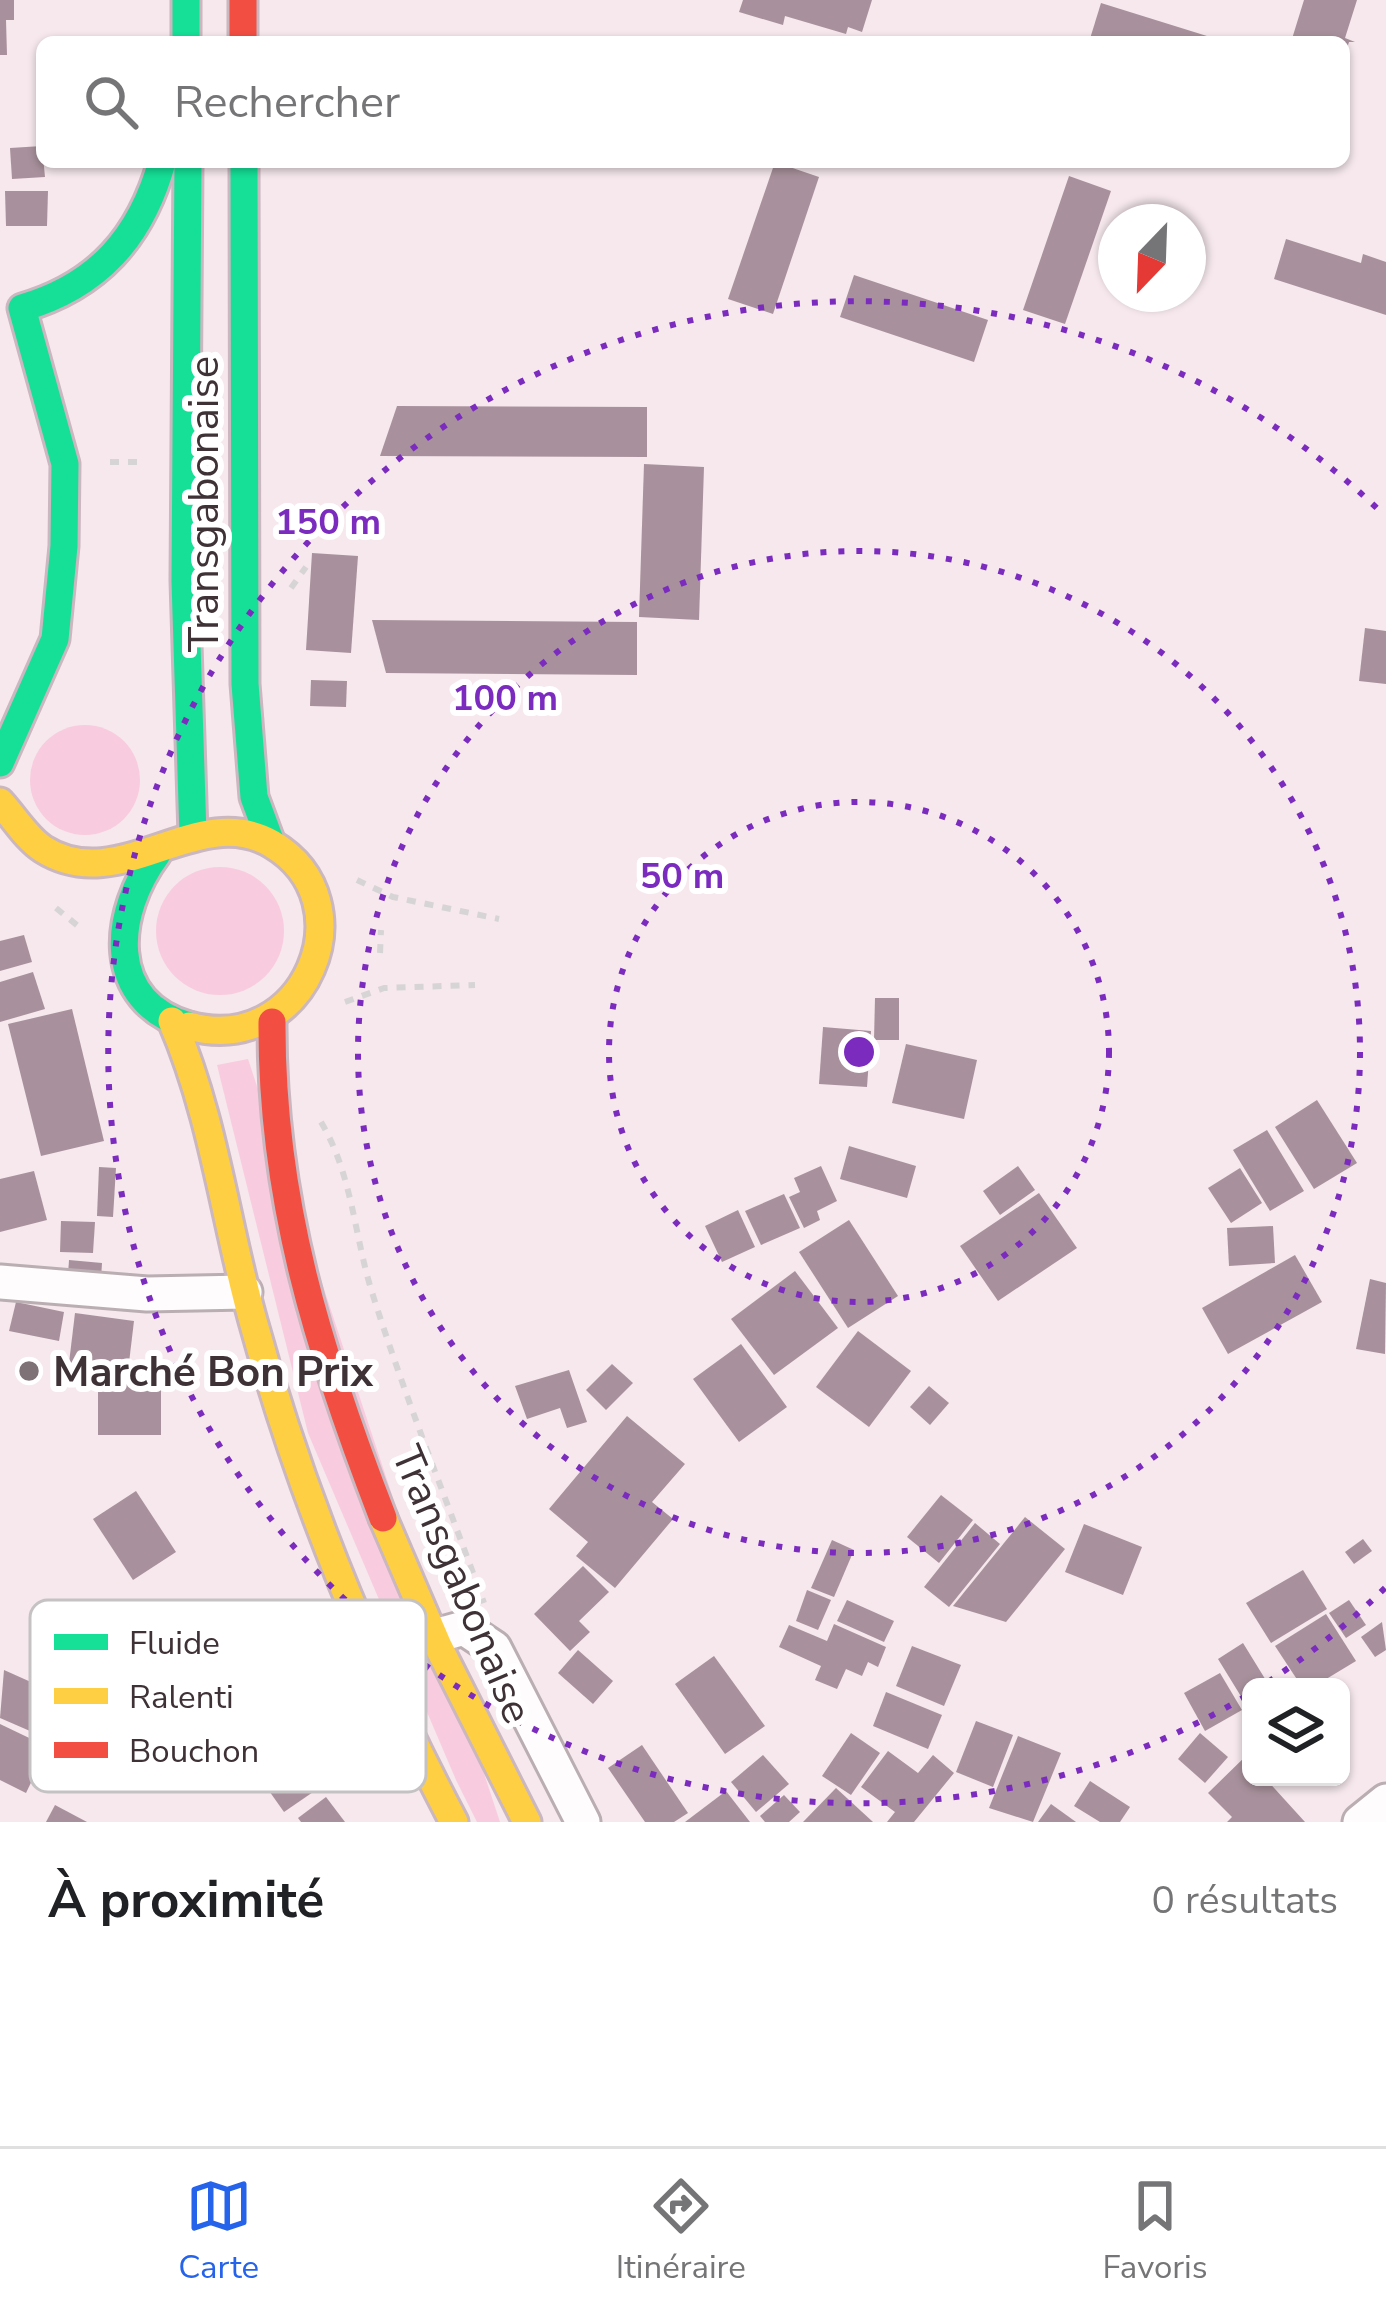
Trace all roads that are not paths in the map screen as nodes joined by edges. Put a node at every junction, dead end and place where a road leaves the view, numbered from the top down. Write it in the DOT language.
graph roads {
  1 [pos="186,0"];
  2 [pos="243,0"];
  3 [pos="186,36"];
  4 [pos="243,36"];
  5 [pos="160,168"];
  6 [pos="188,168"];
  7 [pos="244,168"];
  8 [pos="11,307"];
  9 [pos="0,763"];
  10 [pos="0,802"];
  11 [pos="0,830"];
  12 [pos="193,835"];
  13 [pos="271,843"];
  14 [pos="158,854"];
  15 [pos="52,893"];
  16 [pos="87,918"];
  17 [pos="120,928"];
  18 [pos="172,1021"];
  19 [pos="272,1022"];
  20 [pos="0,1282"];
  21 [pos="245,1292"];
  22 [pos="349,1600"];
  23 [pos="421,1600"];
  24 [pos="426,1612"];
  25 [pos="436,1636"];
  26 [pos="426,1765"];
  27 [pos="1386,1801"];
  28 [pos="454,1822"];
  29 [pos="527,1822"];
  30 [pos="583,1822"];
  31 [pos="1360,1822"];
  1 -- 3 [label="highway"];
  2 -- 4 [label="highway"];
  5 -- 8 [label="highway"];
  6 -- 12 [label="highway, Transgabonaise"];
  7 -- 13 [label="highway, Transgabonaise"];
  8 -- 9 [label="highway"];
  10 -- 14 [label="highway"];
  11 -- 15 [label="highway"];
  12 -- 13 [label="highway"];
  12 -- 14 [label="highway"];
  13 -- 19 [label="highway"];
  14 -- 17 [label="highway"];
  16 -- 17 [label="highway"];
  17 -- 18 [label="highway"];
  18 -- 19 [label="highway"];
  18 -- 21 [label="highway"];
  19 -- 23 [label="highway, Transgabonaise"];
  20 -- 21 [label="street"];
  21 -- 22 [label="highway"];
  24 -- 25 [label="highway, Transgabonaise"];
  25 -- 29 [label="highway, Transgabonaise"];
  25 -- 30 [label="street"];
  26 -- 28 [label="highway"];
  27 -- 31 [label="street"];
}
